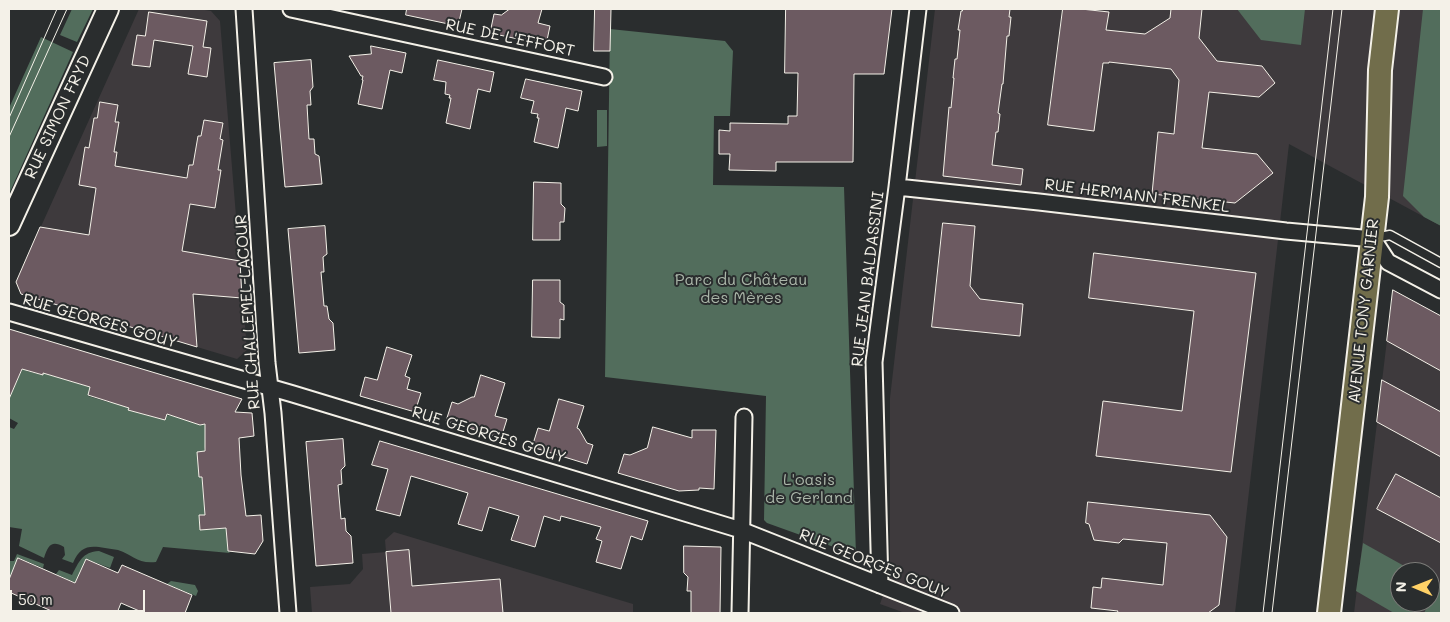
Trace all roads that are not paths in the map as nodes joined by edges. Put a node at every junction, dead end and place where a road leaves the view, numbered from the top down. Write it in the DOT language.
graph roads {
  1 [pos="108,9"];
  2 [pos="244,9"];
  3 [pos="291,9"];
  4 [pos="918,9"];
  5 [pos="1387,9"];
  6 [pos="604,77"];
  7 [pos="897,187"];
  8 [pos="9,225"];
  9 [pos="1373,239"];
  10 [pos="1441,263"];
  11 [pos="1441,290"];
  12 [pos="9,312"];
  13 [pos="270,388"];
  14 [pos="744,417"];
  15 [pos="741,530"];
  16 [pos="880,585"];
  17 [pos="288,613"];
  18 [pos="740,613"];
  19 [pos="951,613"];
  20 [pos="1329,613"];
  1 -- 8 [label="street, RUE SIMON FRYD"];
  2 -- 13 [label="street, RUE CHALLEMEL-LACOUR"];
  3 -- 6 [label="street, RUE DE L'EFFORT"];
  4 -- 7 [label="street, RUE JEAN BALDASSINI"];
  5 -- 9 [label="main road, AVENUE TONY GARNIER"];
  7 -- 9 [label="street, RUE HERMANN FRENKEL"];
  7 -- 16 [label="street, RUE JEAN BALDASSINI"];
  9 -- 10 [label="lane"];
  9 -- 11 [label="street"];
  9 -- 20 [label="main road, AVENUE TONY GARNIER"];
  12 -- 13 [label="street, RUE GEORGES GOUY"];
  13 -- 15 [label="street, RUE GEORGES GOUY"];
  13 -- 17 [label="street, RUE CHALLEMEL-LACOUR"];
  14 -- 15 [label="street"];
  15 -- 16 [label="street, RUE GEORGES GOUY"];
  15 -- 18 [label="street"];
  16 -- 19 [label="street, RUE GEORGES GOUY"];
}
